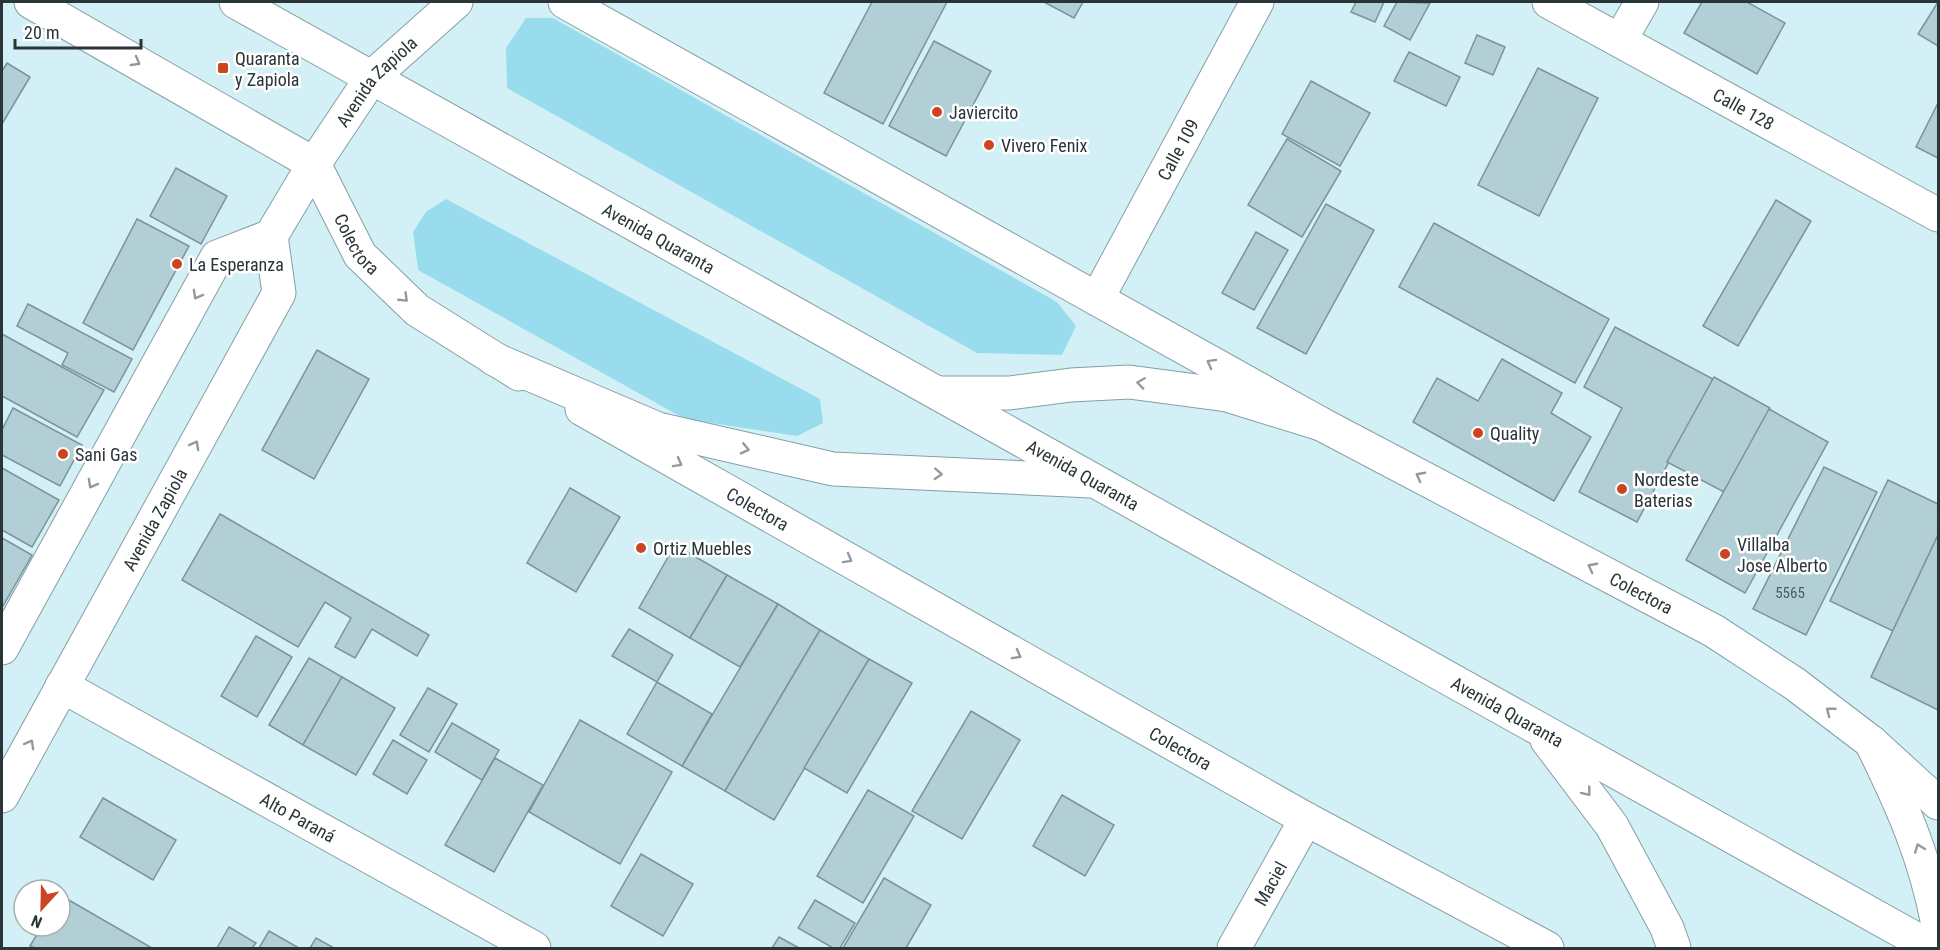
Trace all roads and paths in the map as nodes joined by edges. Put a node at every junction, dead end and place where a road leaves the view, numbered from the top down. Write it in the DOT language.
graph roads {
  1 [pos="31,2"];
  2 [pos="236,2"];
  3 [pos="456,2"];
  4 [pos="565,2"];
  5 [pos="1257,2"];
  6 [pos="1550,2"];
  7 [pos="1642,2"];
  8 [pos="1620,40"];
  9 [pos="372,77"];
  10 [pos="314,164"];
  11 [pos="1938,215"];
  12 [pos="271,236"];
  13 [pos="1097,299"];
  14 [pos="494,359"];
  15 [pos="938,393"];
  16 [pos="1321,424"];
  17 [pos="1096,482"];
  18 [pos="2,648"];
  19 [pos="62,686"];
  20 [pos="1538,729"];
  21 [pos="1871,742"];
  22 [pos="2,796"];
  23 [pos="1938,803"];
  24 [pos="1306,819"];
  25 [pos="1938,925"];
  26 [pos="534,948"];
  27 [pos="1234,948"];
  28 [pos="1546,948"];
  29 [pos="1674,948"];
  30 [pos="1932,948"];
  1 -- 10 [label="main road, one-way"];
  2 -- 9 [label="main road, Avenida Quaranta"];
  3 -- 9 [label="main road, Avenida Zapiola"];
  4 -- 13 [label="main road, Colectora"];
  5 -- 13 [label="main road, Calle 109"];
  6 -- 8 [label="main road, Calle 128"];
  7 -- 8 [label="main road"];
  8 -- 11 [label="main road, Calle 128"];
  9 -- 10 [label="main road, Avenida Zapiola"];
  9 -- 15 [label="main road, Avenida Quaranta"];
  10 -- 12 [label="main road, Avenida Zapiola"];
  10 -- 14 [label="main road, Colectora, one-way"];
  12 -- 18 [label="main road, one-way"];
  19 -- 12 [label="main road, Avenida Zapiola, one-way"];
  16 -- 13 [label="main road, Colectora, one-way"];
  14 -- 17 [label="main road, one-way"];
  14 -- 24 [label="main road, Colectora, one-way"];
  16 -- 15 [label="main road, one-way"];
  15 -- 17 [label="main road, Avenida Quaranta"];
  21 -- 16 [label="main road, Colectora, one-way"];
  17 -- 20 [label="main road, Avenida Quaranta"];
  22 -- 19 [label="main road, Avenida Zapiola, one-way"];
  19 -- 26 [label="main road, Alto Paraná"];
  20 -- 29 [label="main road, one-way"];
  20 -- 30 [label="main road, Avenida Quaranta"];
  21 -- 23 [label="main road, Colectora"];
  25 -- 21 [label="main road, one-way"];
  24 -- 27 [label="main road, Maciel"];
  24 -- 28 [label="main road, Colectora"];
}
